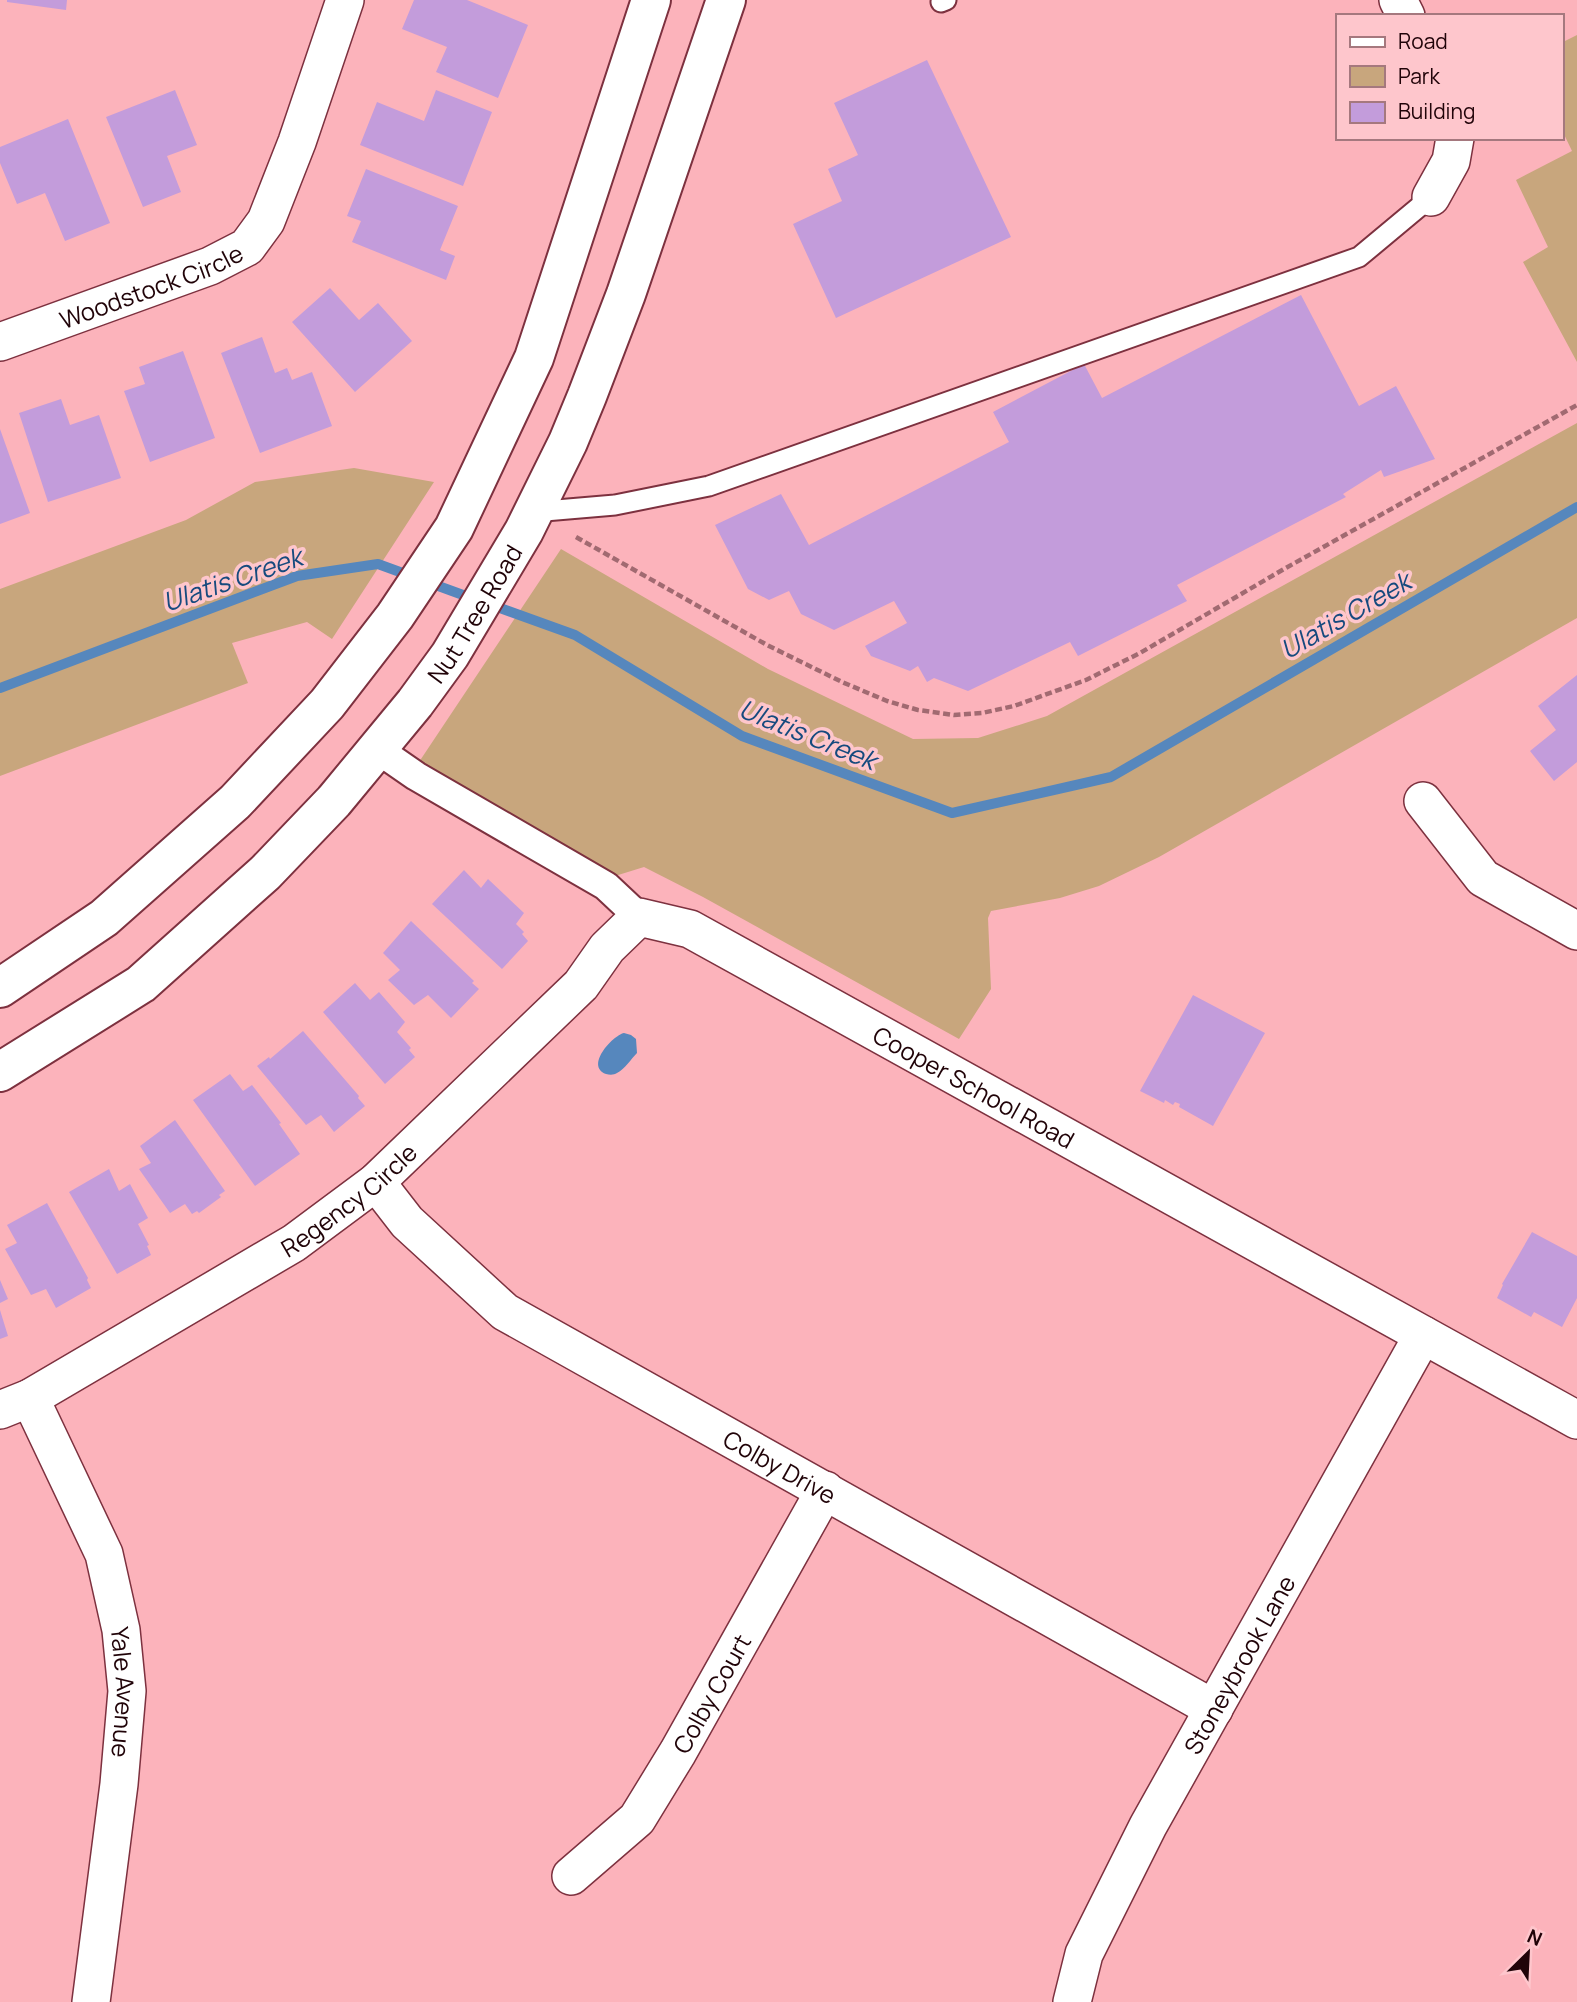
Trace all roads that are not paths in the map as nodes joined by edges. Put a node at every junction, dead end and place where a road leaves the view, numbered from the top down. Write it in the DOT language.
graph roads {
  1 [pos="345,0"];
  2 [pos="651,0"];
  3 [pos="726,0"];
  4 [pos="1455,140"];
  5 [pos="1432,197"];
  6 [pos="0,342"];
  7 [pos="528,522"];
  8 [pos="377,749"];
  9 [pos="1423,801"];
  10 [pos="639,917"];
  11 [pos="1577,931"];
  12 [pos="0,988"];
  13 [pos="0,1072"];
  14 [pos="376,1182"];
  15 [pos="1423,1335"];
  16 [pos="15,1404"];
  17 [pos="1577,1420"];
  18 [pos="825,1490"];
  19 [pos="1214,1709"];
  20 [pos="571,1876"];
  21 [pos="91,2002"];
  22 [pos="1072,2002"];
  1 -- 6 [label="street, Woodstock Circle"];
  2 -- 12 [label="main road"];
  3 -- 7 [label="main road, Nut Tree Road"];
  4 -- 5 [label="street"];
  5 -- 7 [label="lane"];
  7 -- 8 [label="main road, Nut Tree Road"];
  8 -- 10 [label="street, Cooper School Road"];
  8 -- 13 [label="main road, Nut Tree Road"];
  9 -- 11 [label="street"];
  10 -- 14 [label="street, Regency Circle"];
  10 -- 15 [label="street, Cooper School Road"];
  14 -- 16 [label="street, Regency Circle"];
  14 -- 18 [label="street, Colby Drive"];
  15 -- 17 [label="street, Cooper School Road"];
  15 -- 19 [label="street, Stoneybrook Lane"];
  16 -- 21 [label="street, Yale Avenue"];
  18 -- 19 [label="street, Colby Drive"];
  18 -- 20 [label="street, Colby Court"];
  19 -- 22 [label="street, Stoneybrook Lane"];
}
